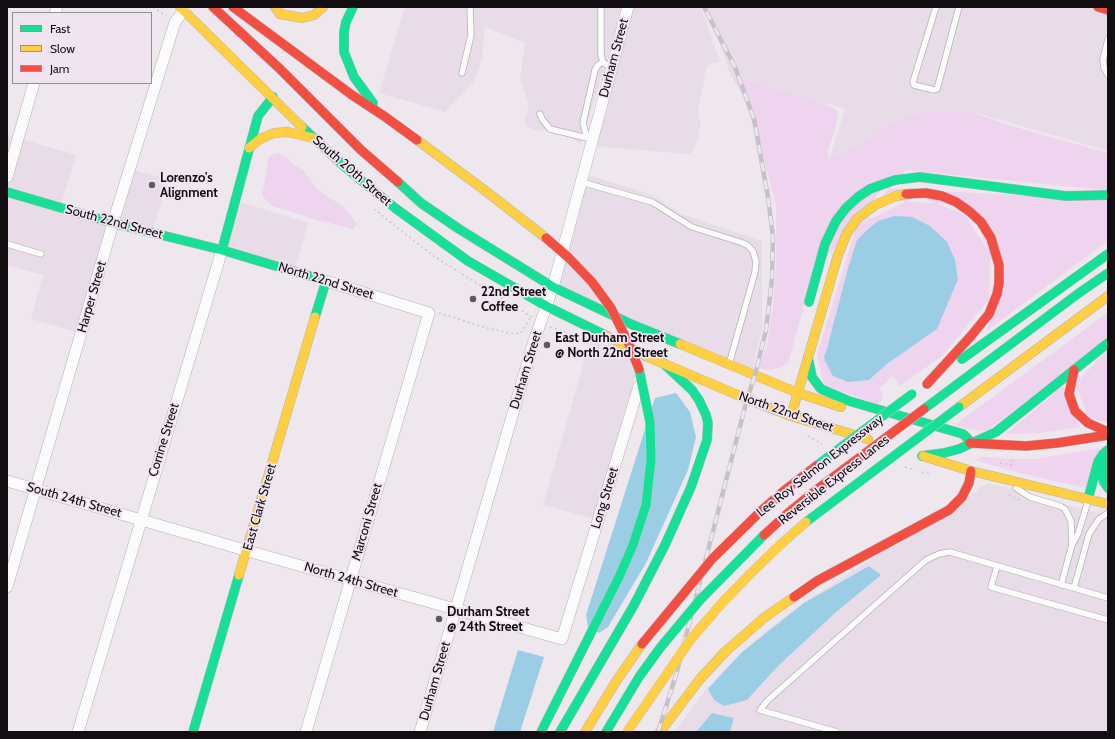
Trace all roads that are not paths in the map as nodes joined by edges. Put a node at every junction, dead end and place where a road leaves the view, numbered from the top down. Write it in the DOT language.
graph roads {
  1 [pos="213,7"];
  2 [pos="233,7"];
  3 [pos="275,7"];
  4 [pos="323,7"];
  5 [pos="353,7"];
  6 [pos="470,7"];
  7 [pos="601,7"];
  8 [pos="628,7"];
  9 [pos="936,7"];
  10 [pos="959,7"];
  11 [pos="1098,7"];
  12 [pos="182,8"];
  13 [pos="1108,10"];
  14 [pos="1108,39"];
  15 [pos="608,65"];
  16 [pos="462,72"];
  17 [pos="1108,75"];
  18 [pos="34,84"];
  19 [pos="273,97"];
  20 [pos="286,97"];
  21 [pos="540,114"];
  22 [pos="384,116"];
  23 [pos="314,138"];
  24 [pos="590,139"];
  25 [pos="249,148"];
  26 [pos="7,177"];
  27 [pos="581,182"];
  28 [pos="394,190"];
  29 [pos="7,192"];
  30 [pos="1108,195"];
  31 [pos="414,197"];
  32 [pos="113,223"];
  33 [pos="7,244"];
  34 [pos="222,250"];
  35 [pos="41,254"];
  36 [pos="1108,254"];
  37 [pos="1108,273"];
  38 [pos="326,281"];
  39 [pos="553,287"];
  40 [pos="1108,296"];
  41 [pos="546,306"];
  42 [pos="429,313"];
  43 [pos="806,313"];
  44 [pos="1108,343"];
  45 [pos="648,357"];
  46 [pos="808,358"];
  47 [pos="663,363"];
  48 [pos="729,363"];
  49 [pos="1074,370"];
  50 [pos="787,384"];
  51 [pos="927,384"];
  52 [pos="798,393"];
  53 [pos="780,405"];
  54 [pos="792,416"];
  55 [pos="1108,433"];
  56 [pos="972,447"];
  57 [pos="1108,450"];
  58 [pos="922,456"];
  59 [pos="1108,456"];
  60 [pos="971,468"];
  61 [pos="1004,478"];
  62 [pos="7,481"];
  63 [pos="1108,488"];
  64 [pos="36,489"];
  65 [pos="1088,499"];
  66 [pos="1108,504"];
  67 [pos="1108,514"];
  68 [pos="141,519"];
  69 [pos="1072,545"];
  70 [pos="247,551"];
  71 [pos="997,566"];
  72 [pos="350,580"];
  73 [pos="1061,585"];
  74 [pos="7,587"];
  75 [pos="1074,588"];
  76 [pos="1108,598"];
  77 [pos="456,609"];
  78 [pos="1108,620"];
  79 [pos="562,639"];
  80 [pos="78,732"];
  81 [pos="193,732"];
  82 [pos="306,732"];
  83 [pos="420,732"];
  84 [pos="541,732"];
  85 [pos="560,732"];
  86 [pos="585,732"];
  87 [pos="606,732"];
  88 [pos="627,732"];
  89 [pos="660,732"];
  90 [pos="837,732"];
  1 -- 31 [label="main road, South 20th Street"];
  2 -- 22 [label="main road"];
  3 -- 4 [label="main road"];
  5 -- 22 [label="main road"];
  6 -- 16 [label="lane"];
  7 -- 15 [label="lane"];
  8 -- 15 [label="street, Durham Street"];
  9 -- 10 [label="lane"];
  11 -- 13 [label="main road"];
  12 -- 19 [label="main road, South 20th Street"];
  12 -- 32 [label="street, Harper Street"];
  14 -- 17 [label="lane"];
  15 -- 24 [label="street, Durham Street"];
  15 -- 24 [label="lane"];
  18 -- 26 [label="street"];
  19 -- 20 [label="main road"];
  19 -- 23 [label="main road, South 20th Street"];
  19 -- 25 [label="main road, Corrine Street"];
  21 -- 24 [label="lane"];
  22 -- 84 [label="main road, bridge"];
  23 -- 25 [label="main road"];
  23 -- 41 [label="main road, South 20th Street"];
  24 -- 27 [label="street, Durham Street"];
  25 -- 34 [label="main road, Corrine Street"];
  27 -- 39 [label="street, Durham Street"];
  27 -- 48 [label="lane"];
  28 -- 31 [label="main road"];
  29 -- 32 [label="main road, South 22nd Street"];
  30 -- 43 [label="main road"];
  31 -- 39 [label="main road, South 20th Street"];
  32 -- 34 [label="main road, South 22nd Street"];
  32 -- 64 [label="street, Harper Street"];
  33 -- 35 [label="lane"];
  34 -- 38 [label="main road, North 22nd Street"];
  34 -- 68 [label="street, Corrine Street"];
  36 -- 51 [label="main road, Lee Roy Selmon Expressway"];
  37 -- 87 [label="main road, Reversible Express Lanes, bridge"];
  38 -- 42 [label="street, North 22nd Street"];
  38 -- 70 [label="main road, East Clark Street"];
  39 -- 41 [label="street, Durham Street"];
  39 -- 48 [label="main road, North 22nd Street"];
  40 -- 88 [label="main road, bridge"];
  41 -- 45 [label="main road, North 22nd Street"];
  41 -- 77 [label="street, Durham Street"];
  42 -- 72 [label="street, Marconi Street"];
  44 -- 49 [label="main road"];
  45 -- 47 [label="main road, North 22nd Street"];
  45 -- 79 [label="street, Long Street"];
  46 -- 51 [label="main road"];
  46 -- 52 [label="main road"];
  46 -- 56 [label="main road"];
  47 -- 53 [label="main road, North 22nd Street"];
  47 -- 85 [label="main road"];
  48 -- 50 [label="main road, North 22nd Street"];
  49 -- 55 [label="main road"];
  49 -- 56 [label="main road"];
  50 -- 52 [label="main road, North 22nd Street"];
  50 -- 53 [label="main road"];
  51 -- 86 [label="main road, Lee Roy Selmon Expressway, bridge"];
  52 -- 54 [label="main road"];
  52 -- 56 [label="main road, North 22nd Street"];
  53 -- 54 [label="main road, North 22nd Street"];
  54 -- 58 [label="main road, North 22nd Street"];
  55 -- 56 [label="main road, North 22nd Street"];
  56 -- 58 [label="main road"];
  57 -- 65 [label="main road"];
  58 -- 60 [label="main road, North 22nd Street"];
  59 -- 63 [label="main road"];
  60 -- 61 [label="main road, North 22nd Street"];
  60 -- 89 [label="main road"];
  61 -- 65 [label="main road, North 22nd Street"];
  61 -- 69 [label="lane"];
  62 -- 64 [label="street, South 24th Street"];
  64 -- 68 [label="street, South 24th Street"];
  64 -- 74 [label="street, Harper Street"];
  65 -- 66 [label="main road, North 22nd Street"];
  65 -- 69 [label="lane"];
  67 -- 75 [label="lane"];
  68 -- 70 [label="street, North 24th Street"];
  68 -- 80 [label="street, Corrine Street"];
  69 -- 73 [label="lane"];
  70 -- 72 [label="street, North 24th Street"];
  70 -- 81 [label="main road, East Clark Street"];
  71 -- 73 [label="lane"];
  71 -- 78 [label="lane"];
  71 -- 90 [label="lane"];
  72 -- 77 [label="street, North 24th Street"];
  72 -- 82 [label="street, Marconi Street"];
  73 -- 75 [label="lane"];
  75 -- 76 [label="lane"];
  77 -- 79 [label="street, North 24th Street"];
  77 -- 83 [label="street, Durham Street"];
}
